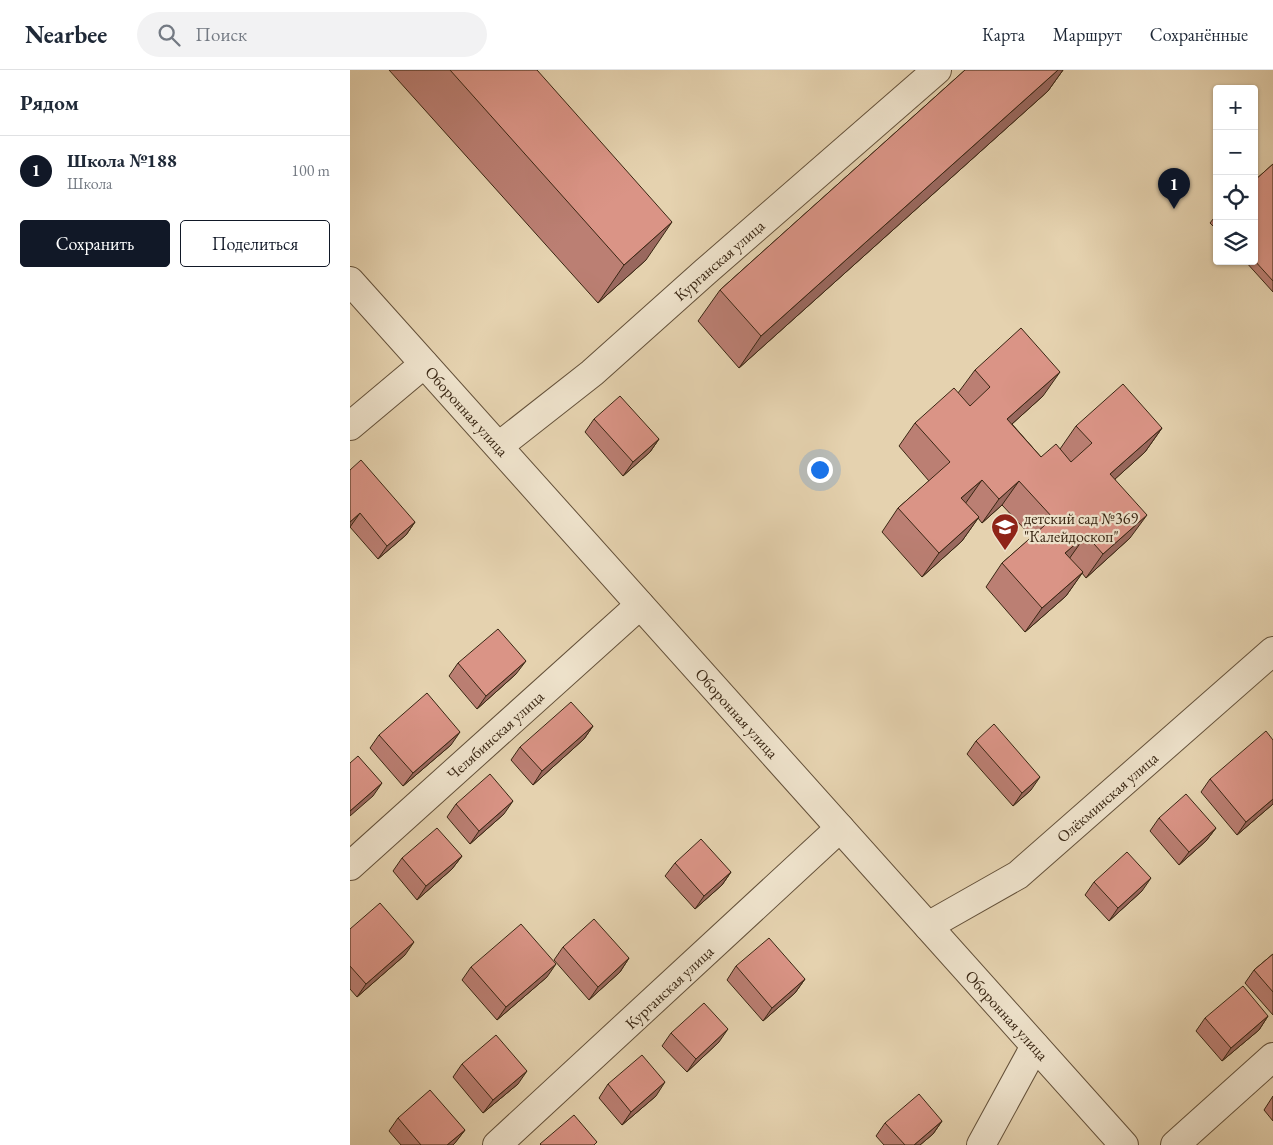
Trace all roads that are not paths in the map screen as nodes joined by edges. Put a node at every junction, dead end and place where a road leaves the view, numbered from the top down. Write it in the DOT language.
graph roads {
  1 [pos="937,70"];
  2 [pos="350,281"];
  3 [pos="424,364"];
  4 [pos="350,426"];
  5 [pos="499,446"];
  6 [pos="640,605"];
  7 [pos="1273,651"];
  8 [pos="840,828"];
  9 [pos="350,866"];
  10 [pos="928,926"];
  11 [pos="1035,1046"];
  12 [pos="1273,1057"];
  13 [pos="497,1145"];
  14 [pos="981,1145"];
  15 [pos="1124,1145"];
  16 [pos="1175,1145"];
  1 -- 5 [label="street, Курганская улица"];
  2 -- 3 [label="street, Оборонная улица"];
  3 -- 4 [label="street"];
  3 -- 5 [label="street, Оборонная улица"];
  5 -- 6 [label="street, Оборонная улица"];
  6 -- 8 [label="street, Оборонная улица"];
  6 -- 9 [label="street, Челябинская улица"];
  7 -- 10 [label="street, Олёкминская улица"];
  8 -- 10 [label="street, Оборонная улица"];
  8 -- 13 [label="street, Курганская улица"];
  10 -- 11 [label="street, Оборонная улица"];
  11 -- 14 [label="street"];
  11 -- 15 [label="street, Оборонная улица"];
  12 -- 16 [label="street"];
}
